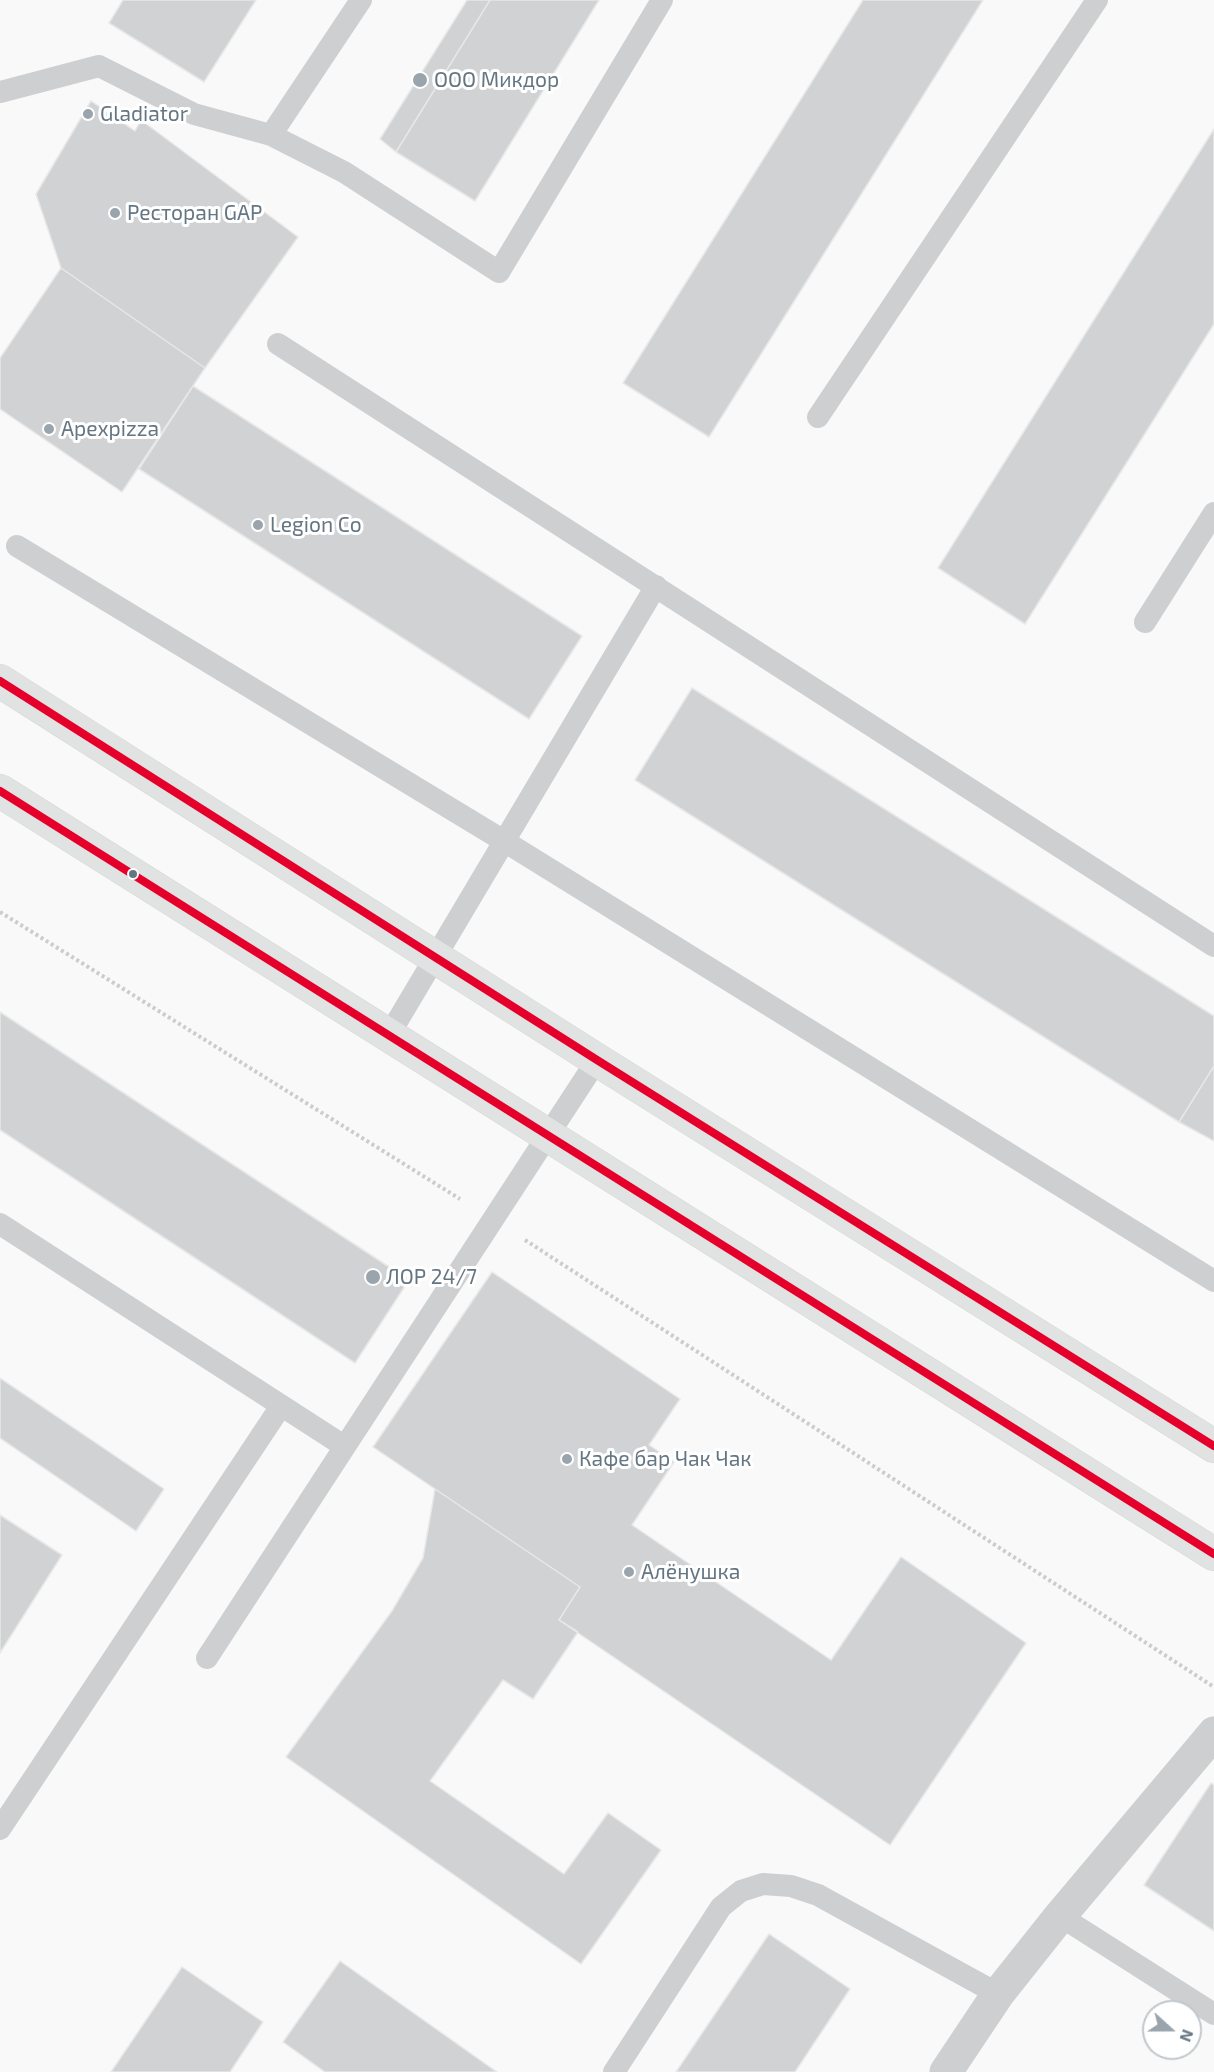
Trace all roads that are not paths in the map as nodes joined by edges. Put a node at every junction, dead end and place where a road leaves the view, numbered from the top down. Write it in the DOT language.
graph roads {
  1 [pos="361,0"];
  2 [pos="662,0"];
  3 [pos="1097,0"];
  4 [pos="0,92"];
  5 [pos="271,135"];
  6 [pos="278,344"];
  7 [pos="818,417"];
  8 [pos="1214,513"];
  9 [pos="17,546"];
  10 [pos="656,585"];
  11 [pos="1145,622"];
  12 [pos="0,681"];
  13 [pos="0,790"];
  14 [pos="504,841"];
  15 [pos="1214,946"];
  16 [pos="435,957"];
  17 [pos="389,1035"];
  18 [pos="597,1060"];
  19 [pos="548,1135"];
  20 [pos="0,1224"];
  21 [pos="1214,1281"];
  22 [pos="281,1406"];
  23 [pos="344,1446"];
  24 [pos="1214,1446"];
  25 [pos="1214,1554"];
  26 [pos="207,1658"];
  27 [pos="1214,1733"];
  28 [pos="0,1829"];
  29 [pos="1060,1916"];
  30 [pos="998,1994"];
  31 [pos="1214,2014"];
  32 [pos="614,2072"];
  33 [pos="945,2072"];
  1 -- 5 [label="lane"];
  2 -- 5 [label="lane"];
  3 -- 7 [label="lane"];
  4 -- 5 [label="lane"];
  6 -- 10 [label="lane"];
  8 -- 11 [label="lane"];
  9 -- 14 [label="lane"];
  10 -- 14 [label="lane"];
  10 -- 15 [label="lane"];
  12 -- 16 [label="main road"];
  13 -- 17 [label="main road"];
  14 -- 16 [label="lane"];
  14 -- 21 [label="lane"];
  16 -- 17 [label="lane"];
  16 -- 18 [label="main road"];
  17 -- 19 [label="main road"];
  18 -- 19 [label="lane"];
  18 -- 24 [label="main road"];
  19 -- 23 [label="lane"];
  19 -- 25 [label="main road"];
  20 -- 22 [label="lane"];
  22 -- 23 [label="lane"];
  22 -- 28 [label="lane"];
  23 -- 26 [label="lane"];
  27 -- 29 [label="street"];
  29 -- 30 [label="street"];
  29 -- 31 [label="lane"];
  30 -- 32 [label="lane"];
  30 -- 33 [label="street"];
}
